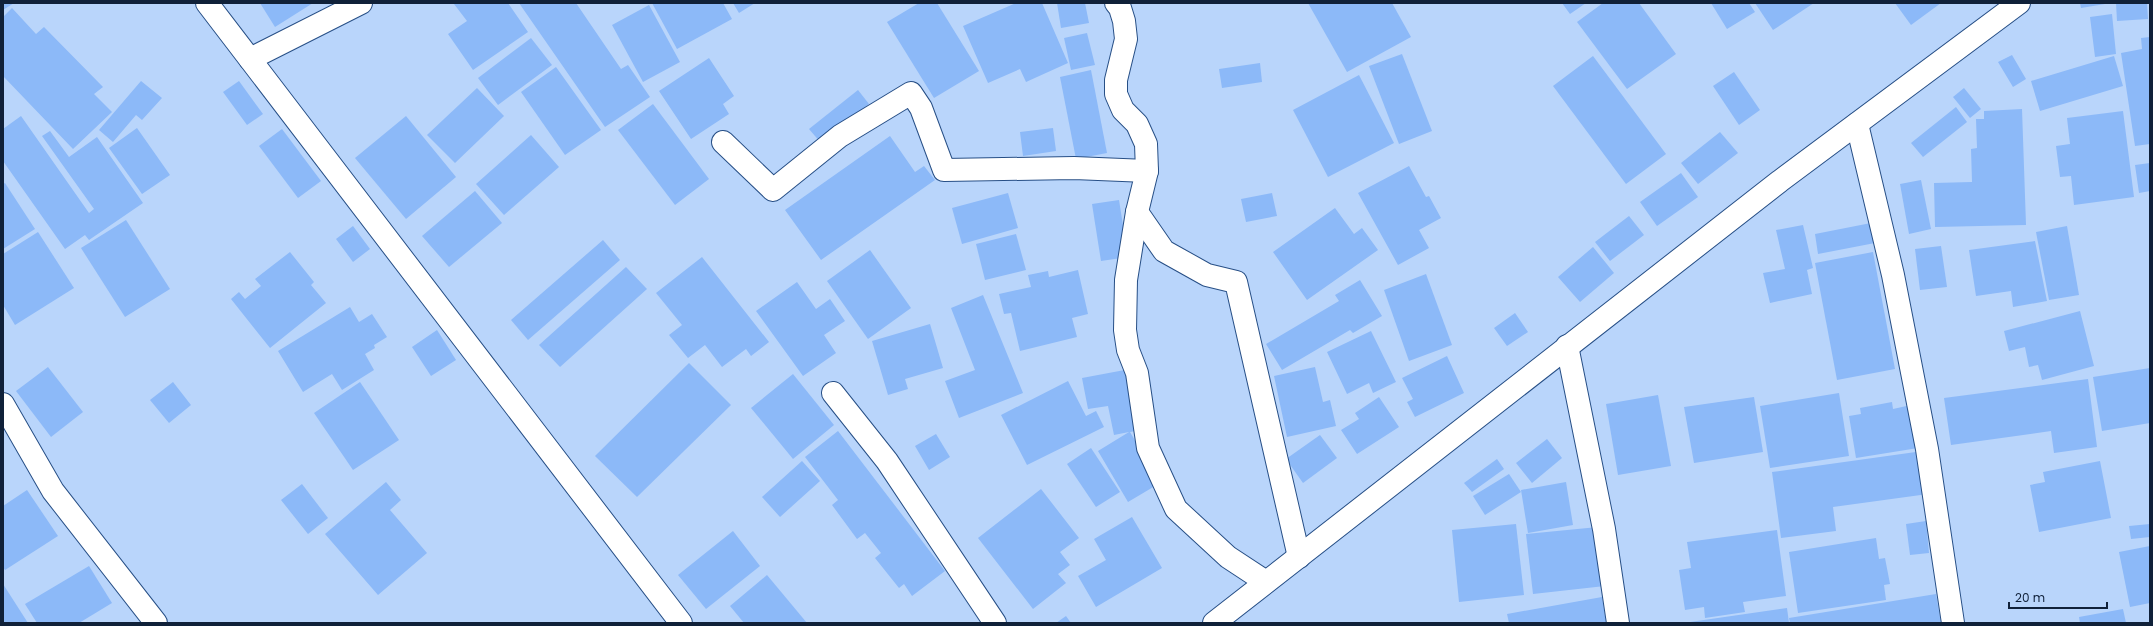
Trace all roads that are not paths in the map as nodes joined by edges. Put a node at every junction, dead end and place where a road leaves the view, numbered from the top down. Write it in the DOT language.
graph roads {
  1 [pos="207,3"];
  2 [pos="361,3"];
  3 [pos="1116,3"];
  4 [pos="2019,3"];
  5 [pos="250,59"];
  6 [pos="1857,124"];
  7 [pos="723,142"];
  8 [pos="1147,170"];
  9 [pos="1137,212"];
  10 [pos="1568,346"];
  11 [pos="833,392"];
  12 [pos="3,404"];
  13 [pos="1299,557"];
  14 [pos="1266,582"];
  15 [pos="156,623"];
  16 [pos="681,623"];
  17 [pos="995,623"];
  18 [pos="1214,623"];
  19 [pos="1618,623"];
  20 [pos="1953,623"];
  1 -- 5 [label="street"];
  2 -- 5 [label="street"];
  3 -- 8 [label="street"];
  4 -- 6 [label="street"];
  5 -- 16 [label="street"];
  6 -- 10 [label="street"];
  6 -- 20 [label="street"];
  7 -- 8 [label="street"];
  8 -- 9 [label="street"];
  9 -- 13 [label="street"];
  9 -- 14 [label="street"];
  10 -- 13 [label="street"];
  10 -- 19 [label="street"];
  11 -- 17 [label="street"];
  12 -- 15 [label="street"];
  13 -- 14 [label="street"];
  14 -- 18 [label="street"];
}
